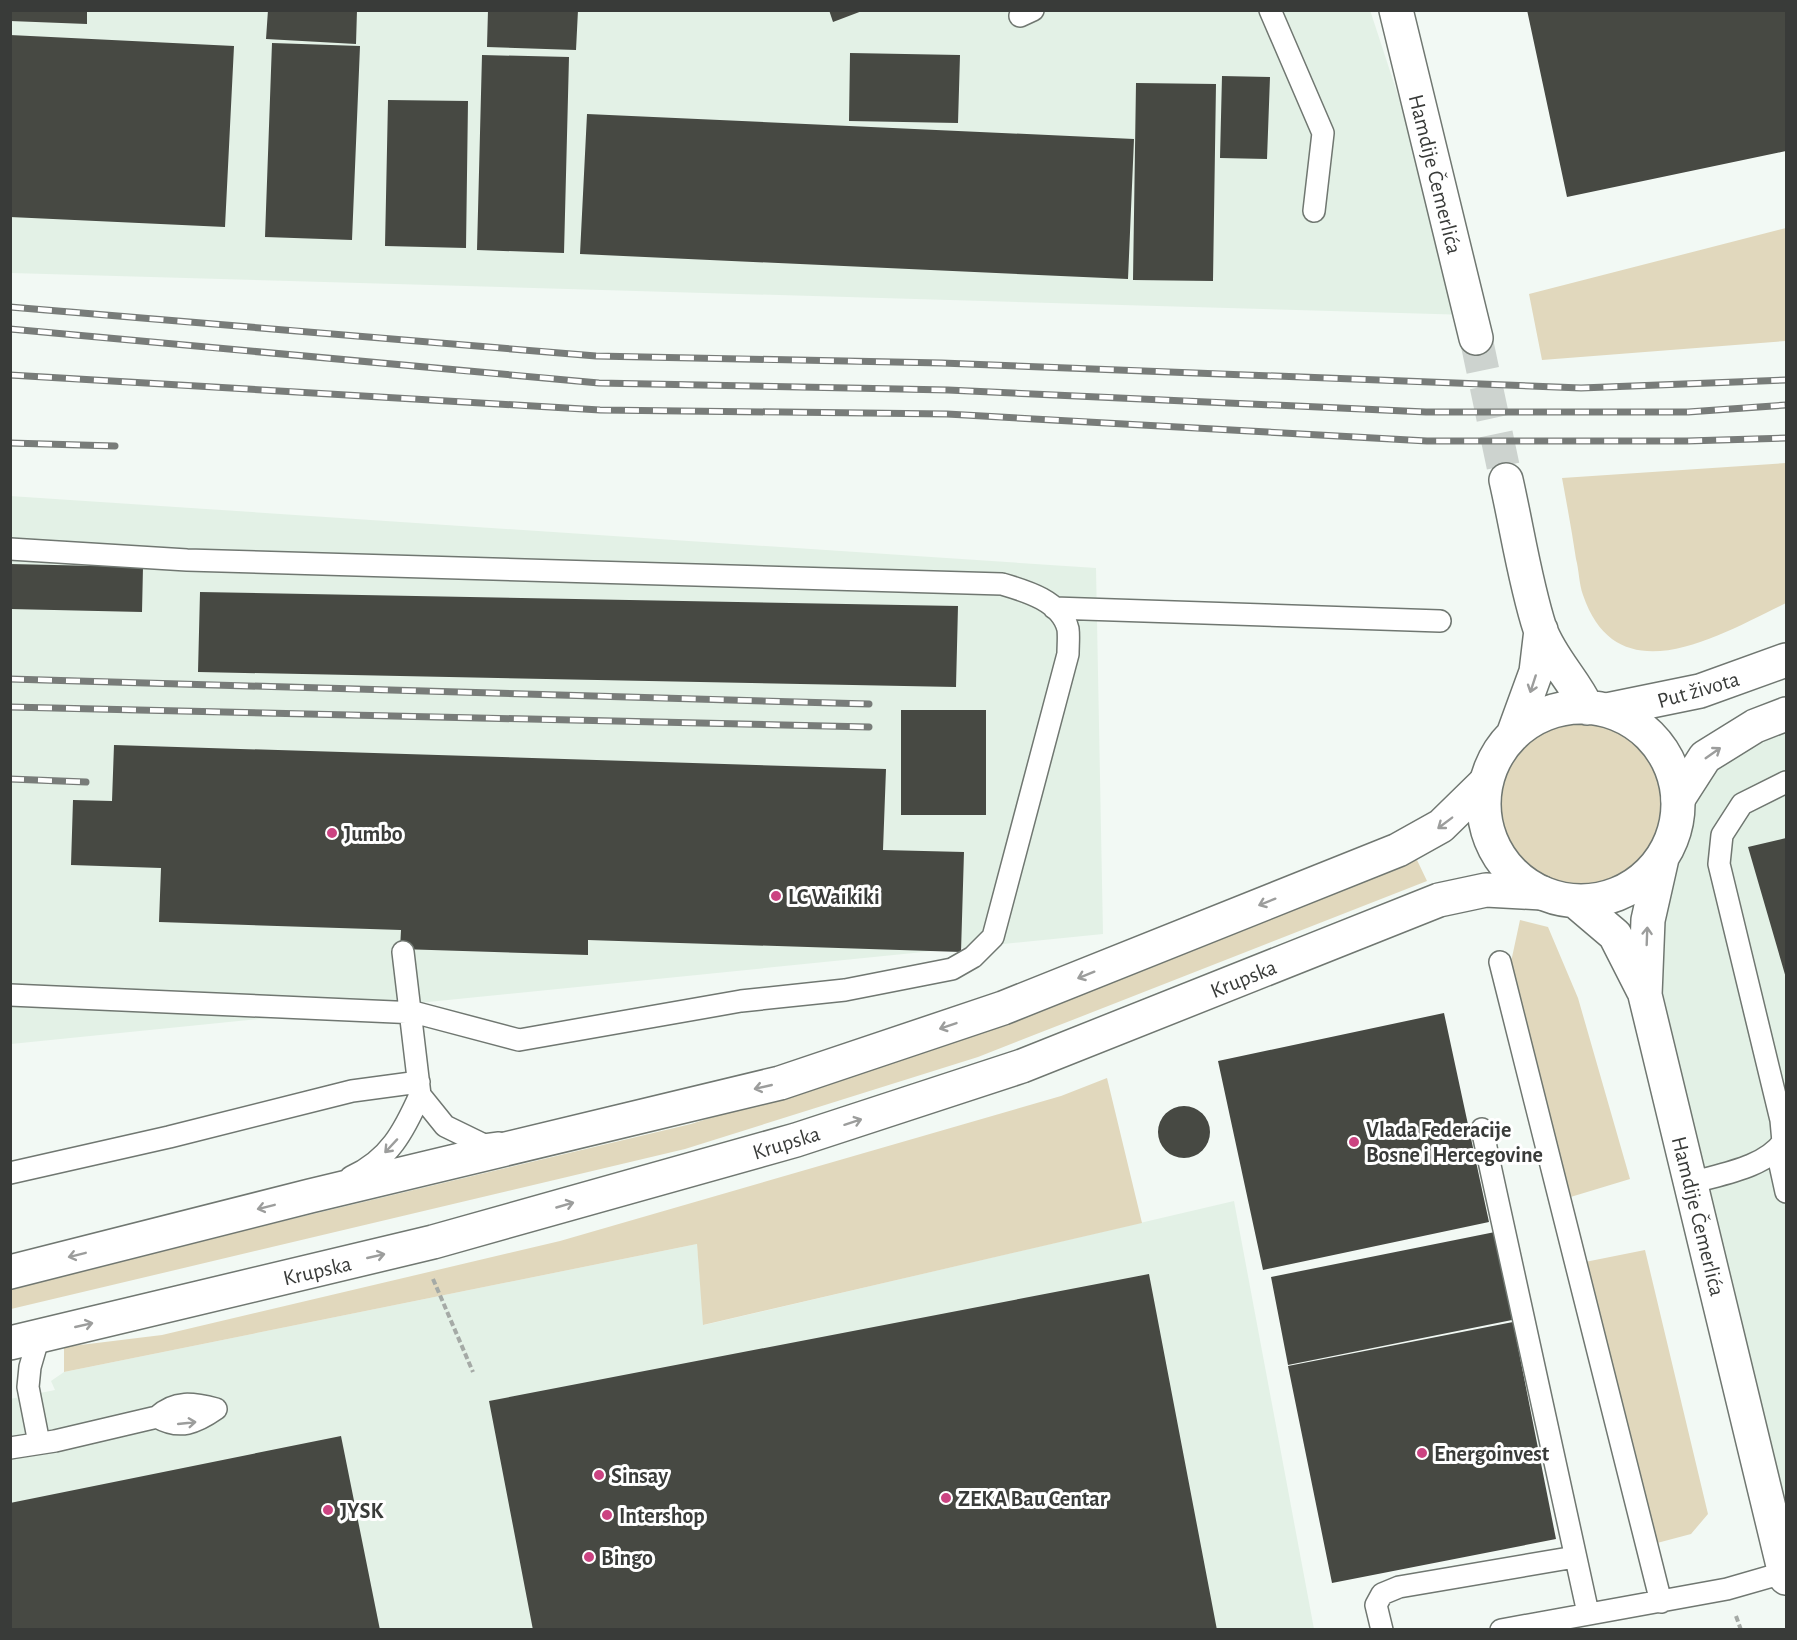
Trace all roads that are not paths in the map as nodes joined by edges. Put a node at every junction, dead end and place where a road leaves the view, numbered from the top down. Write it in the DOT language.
graph roads {
  1 [pos="1270,10"];
  2 [pos="1396,10"];
  3 [pos="1314,211"];
  4 [pos="1476,338"];
  5 [pos="1506,480"];
  6 [pos="10,549"];
  7 [pos="1054,608"];
  8 [pos="1440,621"];
  9 [pos="1541,630"];
  10 [pos="1786,660"];
  11 [pos="1597,709"];
  12 [pos="1786,714"];
  13 [pos="1513,735"];
  14 [pos="1486,782"];
  15 [pos="1786,782"];
  16 [pos="1678,799"];
  17 [pos="1662,858"];
  18 [pos="1542,893"];
  19 [pos="1575,901"];
  20 [pos="403,952"];
  21 [pos="1500,962"];
  22 [pos="10,995"];
  23 [pos="1645,995"];
  24 [pos="410,1012"];
  25 [pos="420,1089"];
  26 [pos="1482,1129"];
  27 [pos="550,1137"];
  28 [pos="1777,1151"];
  29 [pos="10,1173"];
  30 [pos="1691,1183"];
  31 [pos="1786,1192"];
  32 [pos="310,1196"];
  33 [pos="10,1272"];
  34 [pos="25,1339"];
  35 [pos="19,1381"];
  36 [pos="157,1417"];
  37 [pos="39,1443"];
  38 [pos="10,1448"];
  39 [pos="1575,1557"];
  40 [pos="1786,1574"];
  41 [pos="1661,1602"];
  42 [pos="1588,1613"];
  43 [pos="1382,1629"];
  44 [pos="1501,1629"];
  1 -- 3 [label="lane"];
  2 -- 4 [label="street, Hamdije Čemerlića"];
  5 -- 9 [label="street"];
  6 -- 7 [label="lane"];
  7 -- 8 [label="lane"];
  7 -- 24 [label="lane"];
  9 -- 11 [label="street"];
  9 -- 13 [label="street, one-way"];
  10 -- 11 [label="street, Put života"];
  11 -- 13 [label="street"];
  11 -- 16 [label="street"];
  16 -- 12 [label="street, one-way"];
  13 -- 14 [label="street"];
  14 -- 18 [label="street"];
  14 -- 27 [label="street, one-way"];
  15 -- 28 [label="lane"];
  16 -- 17 [label="street"];
  17 -- 19 [label="street"];
  23 -- 17 [label="street, Hamdije Čemerlića, one-way"];
  18 -- 19 [label="street"];
  34 -- 18 [label="street, Krupska, one-way"];
  19 -- 23 [label="street"];
  20 -- 24 [label="lane"];
  21 -- 41 [label="lane"];
  22 -- 24 [label="lane"];
  23 -- 30 [label="street, Hamdije Čemerlića"];
  24 -- 25 [label="lane"];
  25 -- 27 [label="lane"];
  25 -- 29 [label="lane"];
  25 -- 32 [label="lane, one-way"];
  26 -- 39 [label="lane"];
  27 -- 32 [label="street"];
  28 -- 30 [label="lane"];
  28 -- 31 [label="lane"];
  30 -- 40 [label="street, Hamdije Čemerlića"];
  32 -- 33 [label="street, one-way"];
  34 -- 35 [label="lane"];
  35 -- 37 [label="lane"];
  36 -- 37 [label="lane"];
  37 -- 38 [label="lane"];
  39 -- 42 [label="lane"];
  39 -- 43 [label="lane"];
  40 -- 41 [label="lane"];
  41 -- 42 [label="lane"];
  42 -- 44 [label="lane"];
}
